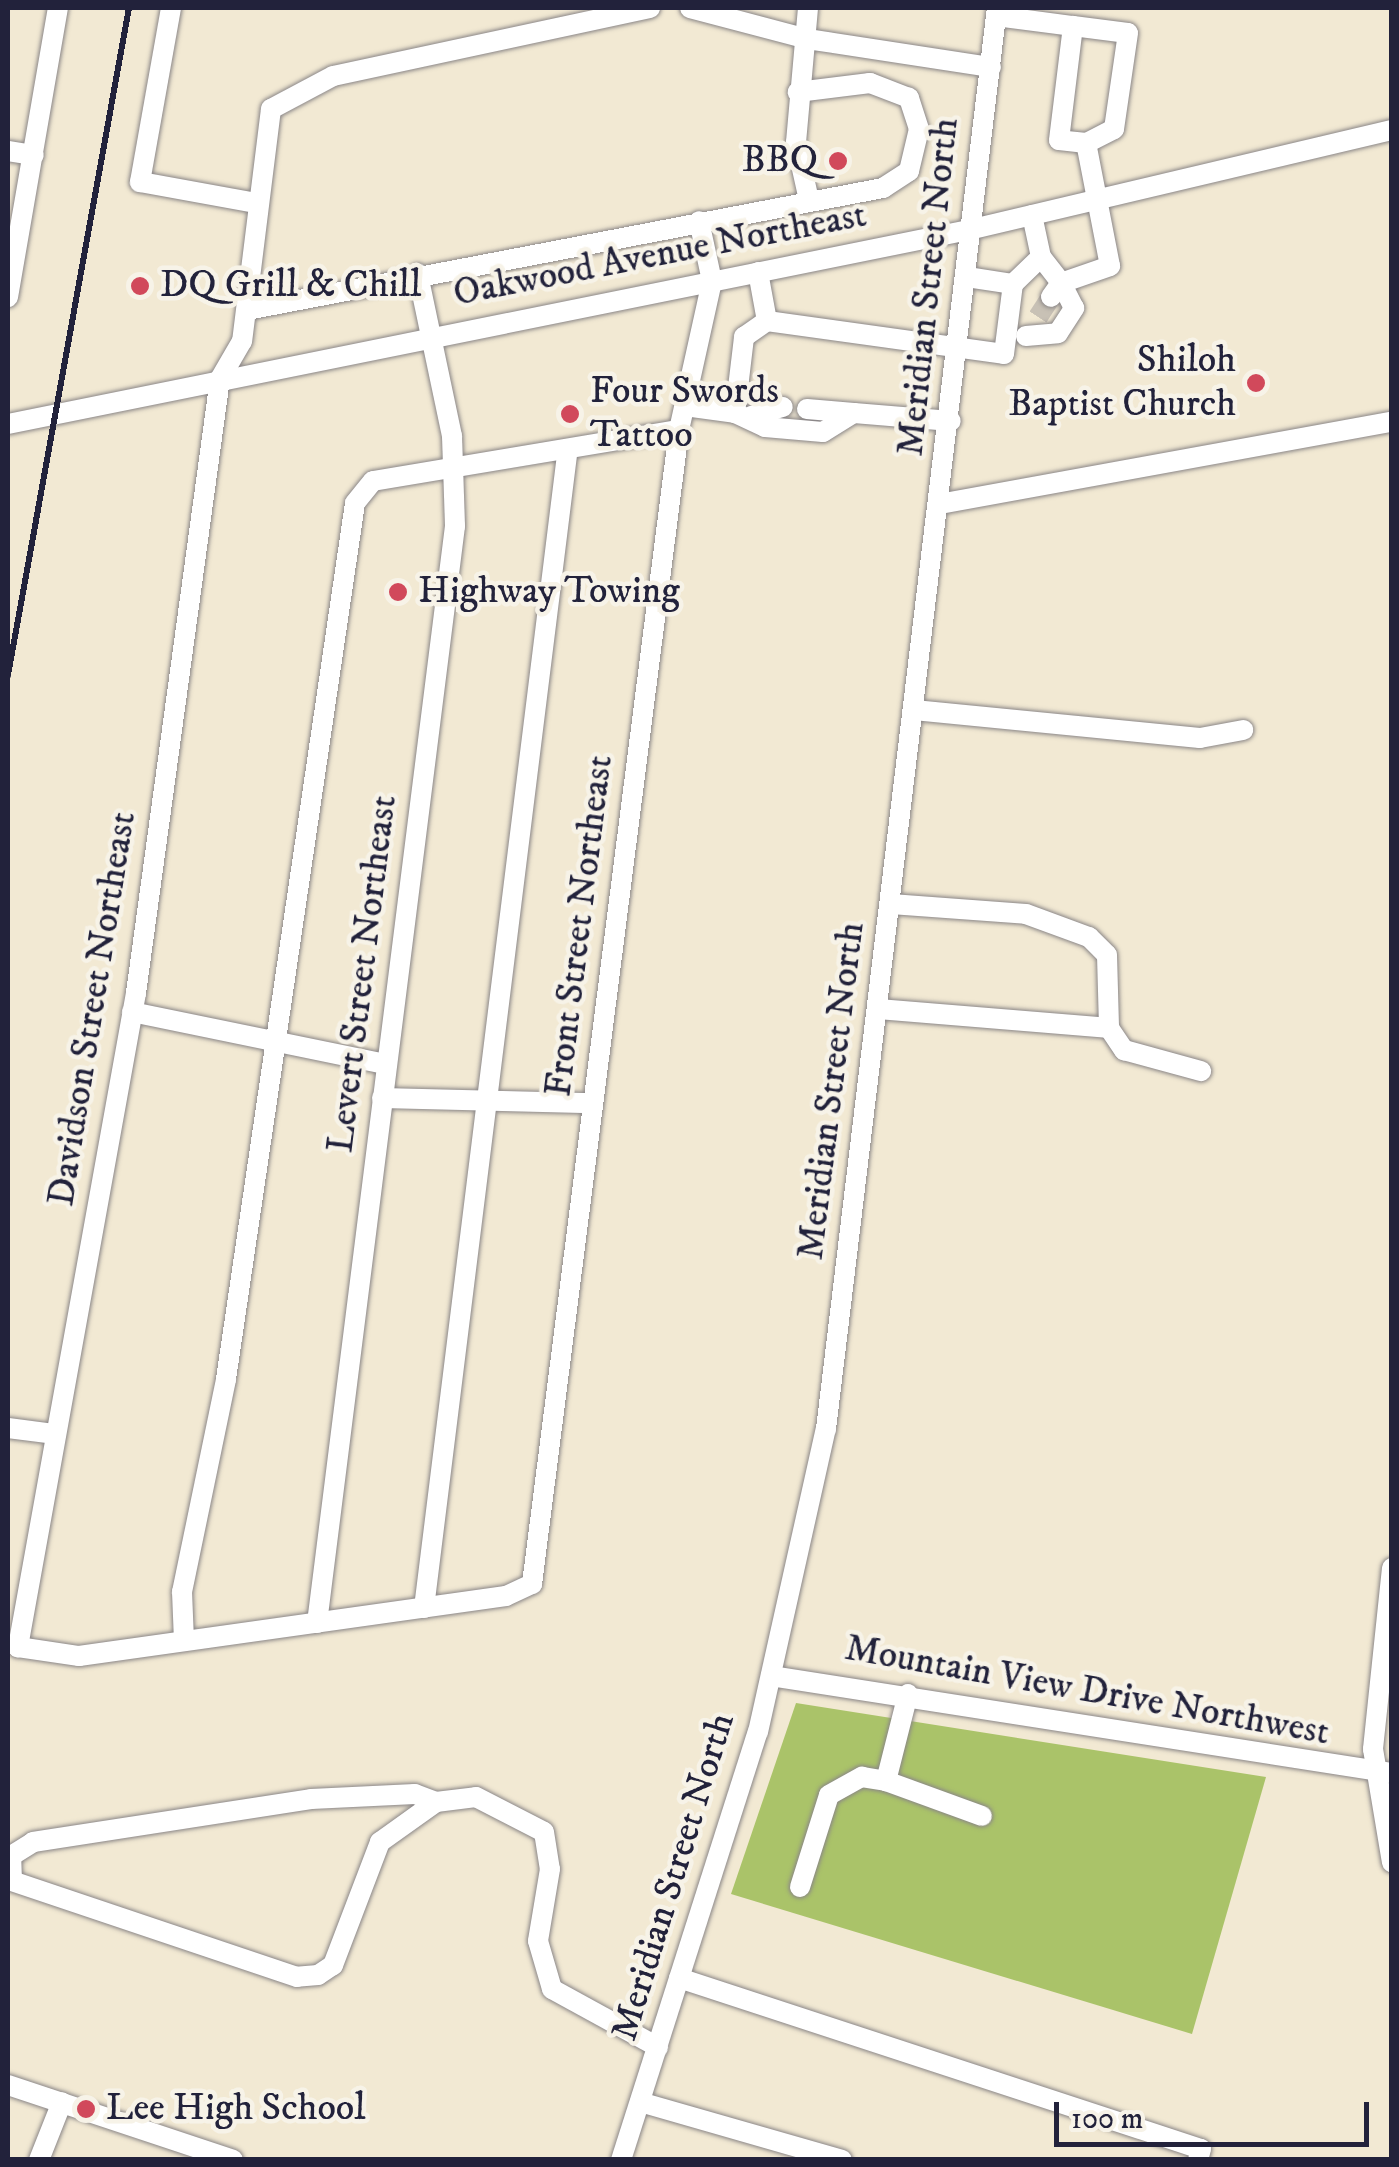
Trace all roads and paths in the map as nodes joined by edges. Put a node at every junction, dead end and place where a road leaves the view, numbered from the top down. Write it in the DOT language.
graph roads {
  1 [pos="58,8"];
  2 [pos="170,8"];
  3 [pos="650,8"];
  4 [pos="690,8"];
  5 [pos="808,8"];
  6 [pos="997,12"];
  7 [pos="735,13"];
  8 [pos="1073,26"];
  9 [pos="807,38"];
  10 [pos="991,67"];
  11 [pos="798,92"];
  12 [pos="1392,130"];
  13 [pos="1086,143"];
  14 [pos="8,151"];
  15 [pos="34,156"];
  16 [pos="808,200"];
  17 [pos="1096,200"];
  18 [pos="255,203"];
  19 [pos="1032,215"];
  20 [pos="699,221"];
  21 [pos="973,229"];
  22 [pos="13,238"];
  23 [pos="1041,257"];
  24 [pos="758,272"];
  25 [pos="418,274"];
  26 [pos="967,277"];
  27 [pos="712,281"];
  28 [pos="1013,284"];
  29 [pos="1056,290"];
  30 [pos="8,298"];
  31 [pos="247,310"];
  32 [pos="1038,317"];
  33 [pos="767,320"];
  34 [pos="427,336"];
  35 [pos="1026,336"];
  36 [pos="958,351"];
  37 [pos="1004,354"];
  38 [pos="220,379"];
  39 [pos="686,406"];
  40 [pos="783,407"];
  41 [pos="807,409"];
  42 [pos="854,412"];
  43 [pos="743,414"];
  44 [pos="951,421"];
  45 [pos="1392,422"];
  46 [pos="8,424"];
  47 [pos="679,430"];
  48 [pos="567,455"];
  49 [pos="455,473"];
  50 [pos="939,504"];
  51 [pos="914,710"];
  52 [pos="1244,730"];
  53 [pos="891,904"];
  54 [pos="880,1009"];
  55 [pos="132,1012"];
  56 [pos="1109,1028"];
  57 [pos="271,1047"];
  58 [pos="386,1064"];
  59 [pos="1201,1071"];
  60 [pos="382,1098"];
  61 [pos="486,1103"];
  62 [pos="592,1103"];
  63 [pos="8,1428"];
  64 [pos="54,1434"];
  65 [pos="1392,1568"];
  66 [pos="424,1608"];
  67 [pos="317,1622"];
  68 [pos="184,1641"];
  69 [pos="771,1676"];
  70 [pos="908,1694"];
  71 [pos="1384,1773"];
  72 [pos="886,1781"];
  73 [pos="436,1802"];
  74 [pos="982,1816"];
  75 [pos="1392,1862"];
  76 [pos="800,1886"];
  77 [pos="679,1978"];
  78 [pos="658,2046"];
  79 [pos="8,2085"];
  80 [pos="62,2102"];
  81 [pos="640,2102"];
  82 [pos="39,2160"];
  83 [pos="233,2160"];
  84 [pos="621,2160"];
  85 [pos="842,2160"];
  86 [pos="1198,2160"];
  1 -- 15 [label="street"];
  2 -- 18 [label="street"];
  3 -- 18 [label="street, Davidson Street Northeast"];
  4 -- 7 [label="street"];
  5 -- 9 [label="street"];
  6 -- 8 [label="street"];
  6 -- 10 [label="street, Meridian Street North"];
  7 -- 9 [label="street"];
  8 -- 13 [label="street"];
  8 -- 13 [label="street"];
  9 -- 10 [label="street"];
  9 -- 11 [label="street"];
  10 -- 21 [label="street, Meridian Street North"];
  11 -- 16 [label="street"];
  11 -- 16 [label="street"];
  12 -- 17 [label="street, Oakwood Avenue Northeast"];
  13 -- 17 [label="street"];
  14 -- 15 [label="street"];
  15 -- 22 [label="street"];
  16 -- 20 [label="street"];
  17 -- 19 [label="street, Oakwood Avenue Northeast"];
  17 -- 29 [label="street"];
  18 -- 31 [label="street, Davidson Street Northeast"];
  19 -- 21 [label="street, Oakwood Avenue Northeast"];
  19 -- 23 [label="street"];
  20 -- 25 [label="street"];
  20 -- 27 [label="street"];
  21 -- 24 [label="street, Oakwood Avenue Northeast"];
  21 -- 26 [label="street, Meridian Street North"];
  22 -- 30 [label="street"];
  23 -- 28 [label="street"];
  23 -- 29 [label="street"];
  24 -- 27 [label="street, Oakwood Avenue Northeast"];
  24 -- 33 [label="street"];
  25 -- 31 [label="street"];
  25 -- 34 [label="street, Levert Street Northeast"];
  26 -- 28 [label="street"];
  26 -- 36 [label="street, Meridian Street North"];
  27 -- 34 [label="street, Oakwood Avenue Northeast"];
  27 -- 39 [label="street, Front Street Northeast"];
  28 -- 37 [label="street"];
  29 -- 35 [label="street"];
  31 -- 38 [label="street, Davidson Street Northeast"];
  32 -- 35 [label="street"];
  33 -- 36 [label="street"];
  33 -- 43 [label="street"];
  34 -- 38 [label="street, Oakwood Avenue Northeast"];
  34 -- 49 [label="street, Levert Street Northeast"];
  35 -- 37 [label="street"];
  36 -- 37 [label="street"];
  36 -- 44 [label="street, Meridian Street North"];
  38 -- 46 [label="street, Oakwood Avenue Northeast"];
  38 -- 55 [label="street, Davidson Street Northeast"];
  39 -- 43 [label="street"];
  39 -- 47 [label="street, Front Street Northeast"];
  40 -- 43 [label="street"];
  41 -- 42 [label="street"];
  42 -- 43 [label="street"];
  42 -- 44 [label="street"];
  44 -- 50 [label="street, Meridian Street North"];
  45 -- 50 [label="street"];
  47 -- 48 [label="street"];
  47 -- 62 [label="street, Front Street Northeast"];
  48 -- 49 [label="street"];
  48 -- 61 [label="street"];
  49 -- 57 [label="street"];
  49 -- 58 [label="street, Levert Street Northeast"];
  50 -- 51 [label="street, Meridian Street North"];
  51 -- 52 [label="street"];
  51 -- 53 [label="street, Meridian Street North"];
  53 -- 54 [label="street, Meridian Street North"];
  53 -- 56 [label="street"];
  54 -- 56 [label="street"];
  54 -- 69 [label="street, Meridian Street North"];
  55 -- 57 [label="street"];
  55 -- 64 [label="street, Davidson Street Northeast"];
  56 -- 59 [label="street"];
  57 -- 58 [label="street"];
  57 -- 68 [label="street"];
  58 -- 60 [label="street, Levert Street Northeast"];
  60 -- 61 [label="street"];
  60 -- 67 [label="street, Levert Street Northeast"];
  61 -- 62 [label="street"];
  61 -- 66 [label="street"];
  62 -- 66 [label="street, Front Street Northeast"];
  63 -- 64 [label="street"];
  64 -- 68 [label="street, Davidson Street Northeast"];
  65 -- 71 [label="street"];
  66 -- 67 [label="street"];
  67 -- 68 [label="street"];
  69 -- 70 [label="street, Mountain View Drive Northwest"];
  69 -- 77 [label="street, Meridian Street North"];
  70 -- 71 [label="street, Mountain View Drive Northwest"];
  70 -- 72 [label="street"];
  71 -- 75 [label="street"];
  72 -- 74 [label="street"];
  72 -- 76 [label="street"];
  73 -- 73 [label="street"];
  73 -- 78 [label="street"];
  77 -- 78 [label="street, Meridian Street North"];
  77 -- 86 [label="street"];
  78 -- 81 [label="street, Meridian Street North"];
  79 -- 80 [label="street"];
  80 -- 82 [label="street"];
  80 -- 83 [label="street"];
  81 -- 84 [label="street, Meridian Street North"];
  81 -- 85 [label="street"];
}
